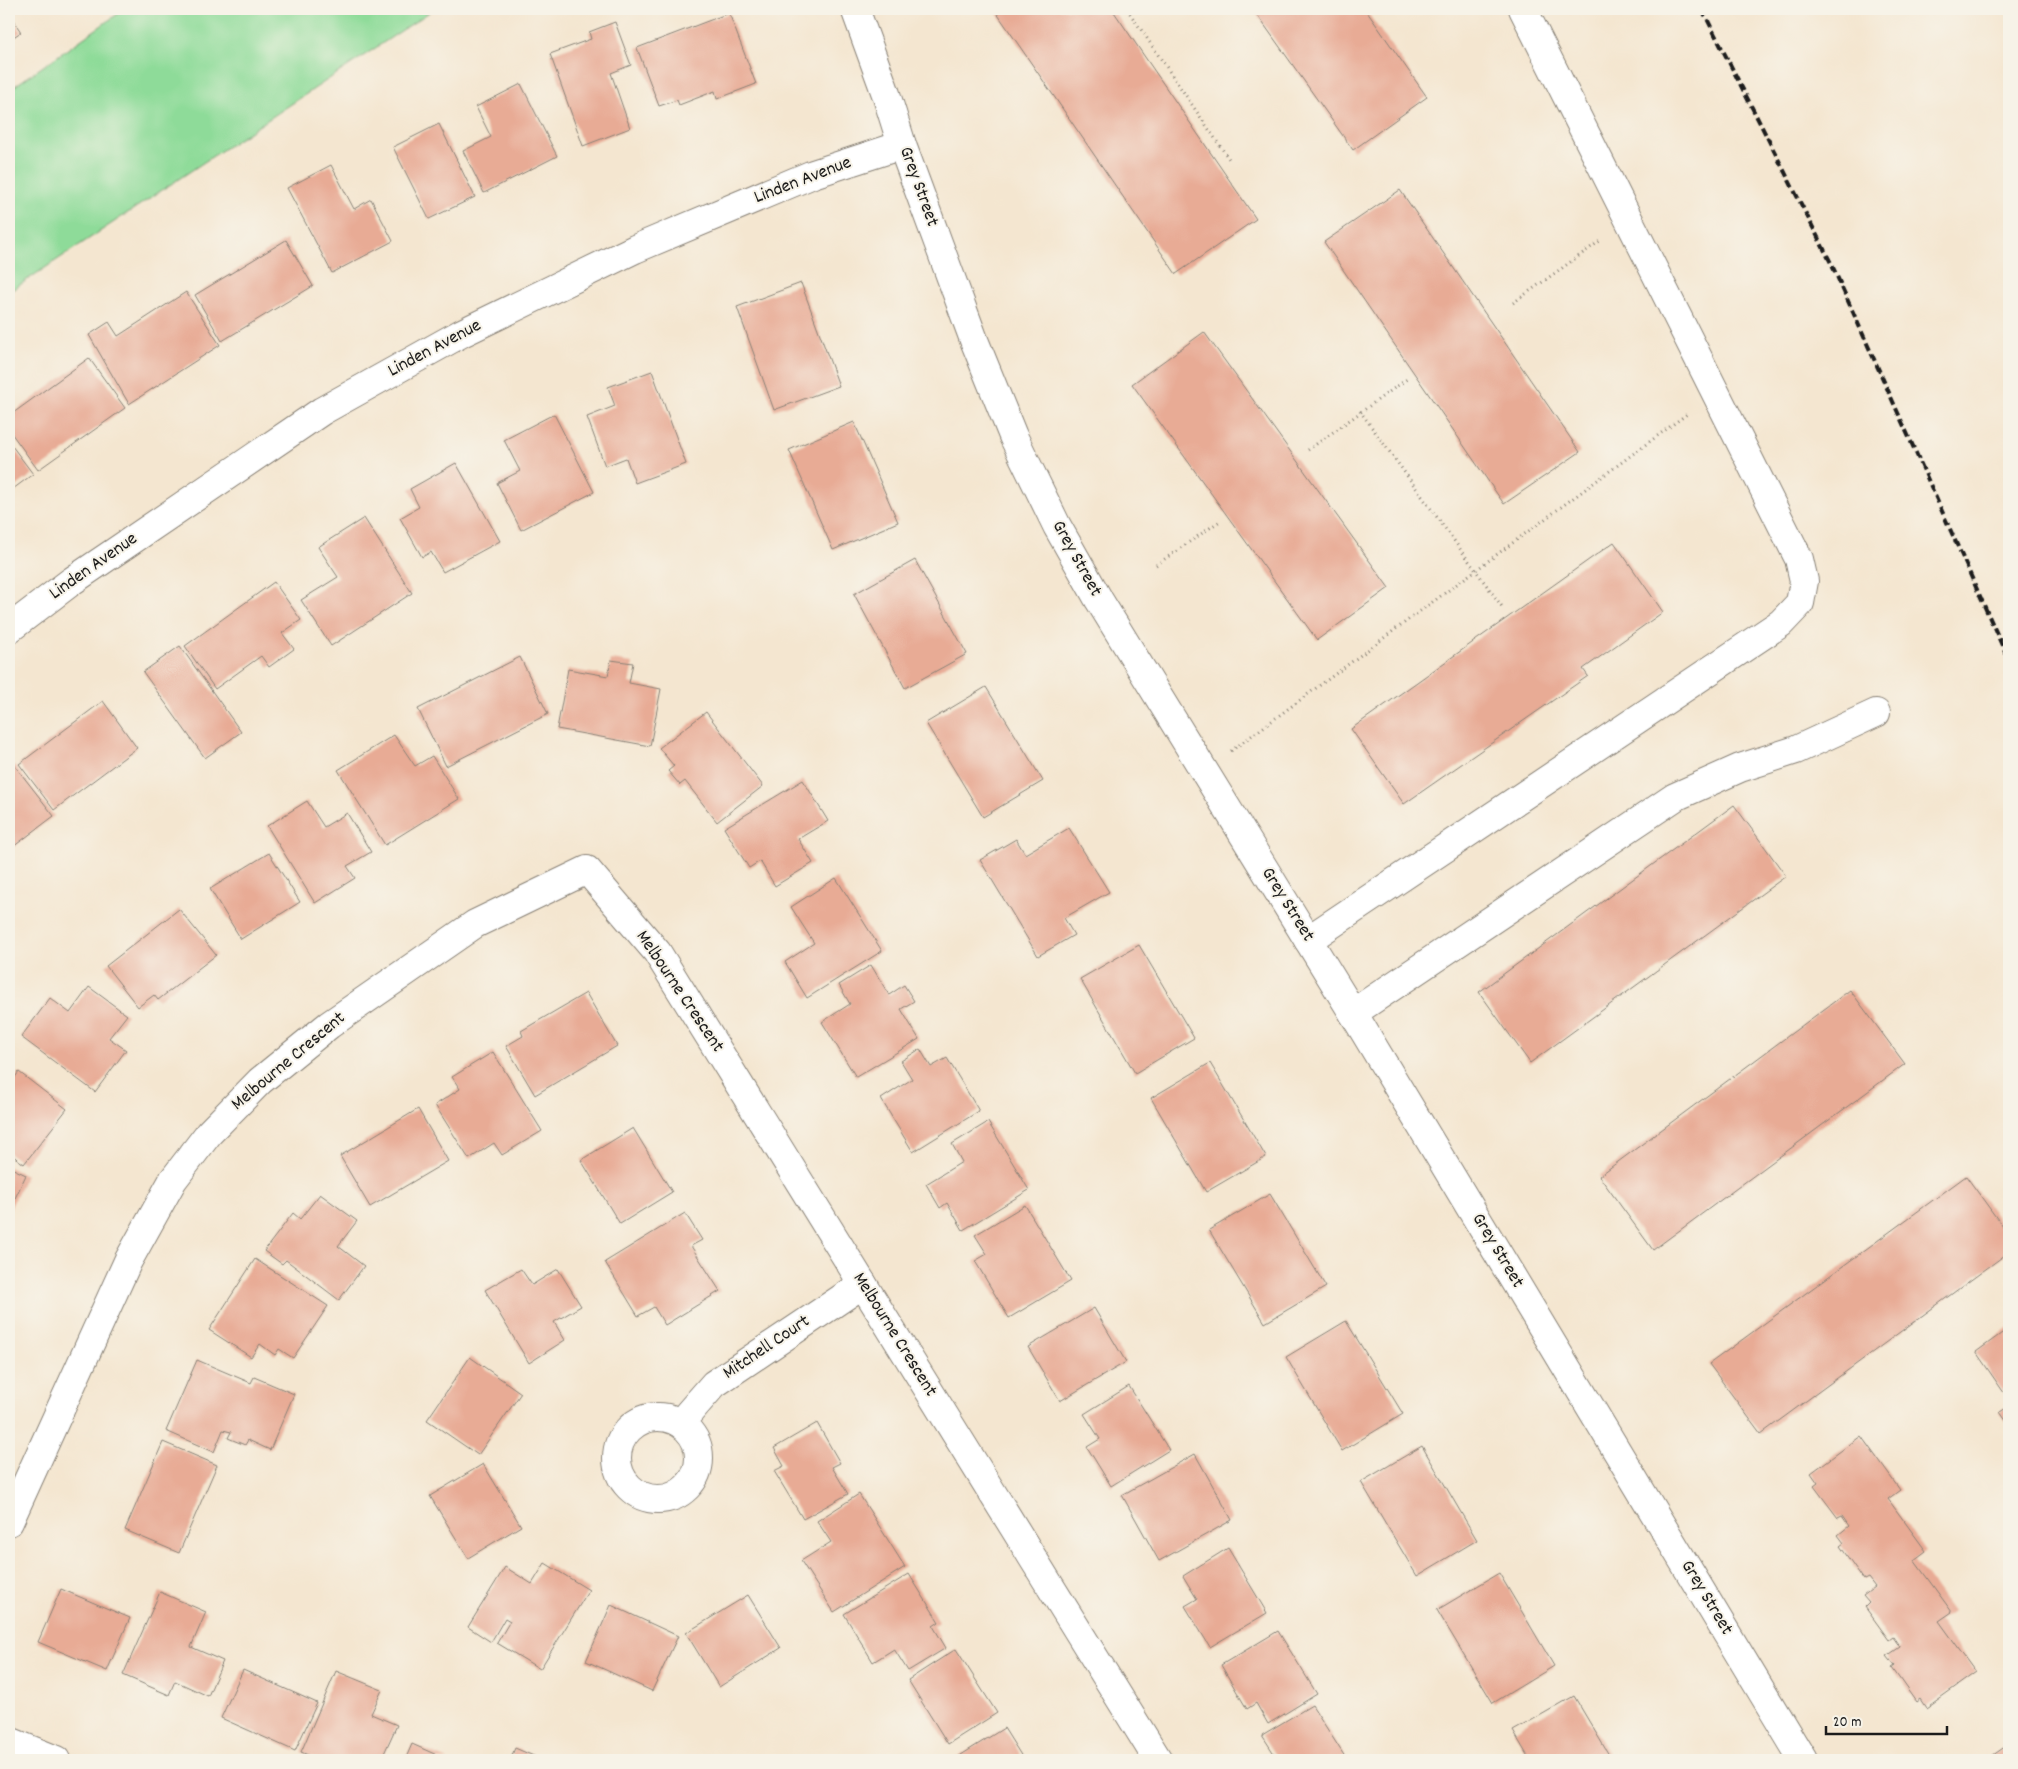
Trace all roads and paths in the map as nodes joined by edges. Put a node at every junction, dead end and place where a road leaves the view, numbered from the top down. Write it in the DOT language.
graph roads {
  1 [pos="855,9"];
  2 [pos="1127,9"];
  3 [pos="1523,9"];
  4 [pos="902,145"];
  5 [pos="1231,162"];
  6 [pos="1629,220"];
  7 [pos="1513,303"];
  8 [pos="1407,379"];
  9 [pos="1716,393"];
  10 [pos="1360,412"];
  11 [pos="1308,450"];
  12 [pos="1220,521"];
  13 [pos="1156,565"];
  14 [pos="1475,570"];
  15 [pos="1503,608"];
  16 [pos="9,629"];
  17 [pos="1876,713"];
  18 [pos="1204,770"];
  19 [pos="1308,940"];
  20 [pos="1353,1013"];
  21 [pos="863,1284"];
  22 [pos="680,1422"];
  23 [pos="9,1522"];
  24 [pos="9,1741"];
  25 [pos="56,1760"];
  26 [pos="1158,1760"];
  27 [pos="1803,1760"];
  1 -- 4 [label="street, Grey Street"];
  2 -- 5 [label="path"];
  3 -- 6 [label="street"];
  4 -- 16 [label="street, Linden Avenue"];
  4 -- 18 [label="street, Grey Street"];
  6 -- 7 [label="path"];
  6 -- 9 [label="street"];
  8 -- 10 [label="path"];
  9 -- 14 [label="path"];
  9 -- 19 [label="street"];
  10 -- 11 [label="path"];
  10 -- 14 [label="path"];
  12 -- 13 [label="path"];
  14 -- 15 [label="path"];
  14 -- 18 [label="path"];
  17 -- 20 [label="street"];
  18 -- 19 [label="street, Grey Street"];
  19 -- 20 [label="street, Grey Street"];
  20 -- 27 [label="street, Grey Street"];
  21 -- 22 [label="street, Mitchell Court"];
  21 -- 23 [label="street, Melbourne Crescent"];
  21 -- 26 [label="street, Melbourne Crescent"];
  24 -- 25 [label="street"];
}
